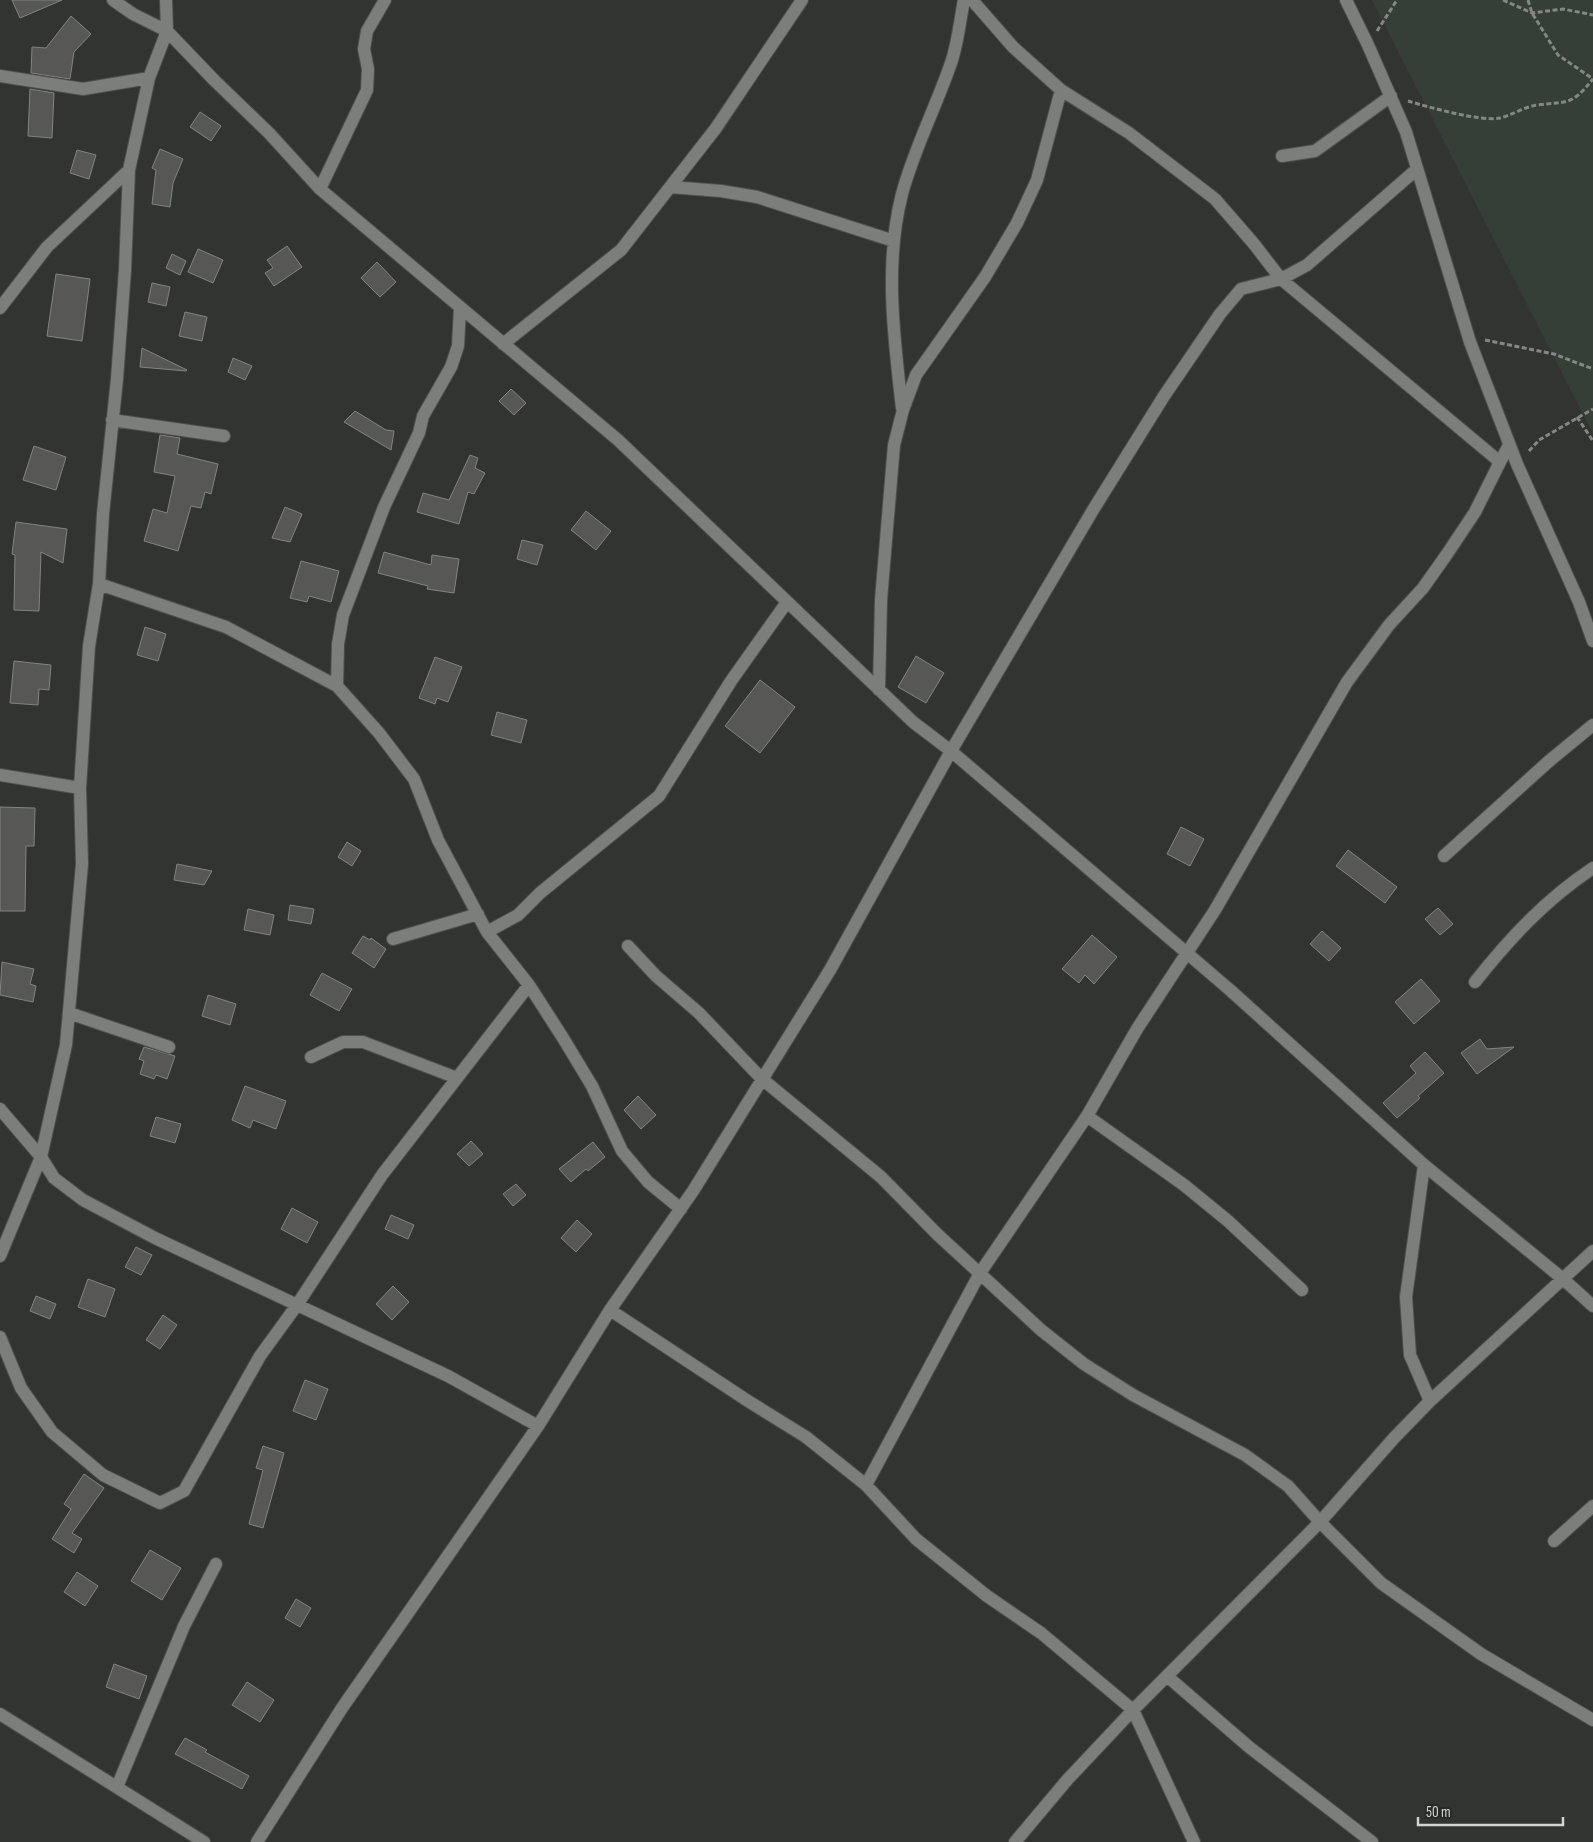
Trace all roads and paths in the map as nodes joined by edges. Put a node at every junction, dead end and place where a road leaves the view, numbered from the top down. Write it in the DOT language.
graph roads {
  1 [pos="113,0"];
  2 [pos="166,0"];
  3 [pos="385,0"];
  4 [pos="802,0"];
  5 [pos="964,0"];
  6 [pos="972,0"];
  7 [pos="1346,0"];
  8 [pos="1397,0"];
  9 [pos="1503,0"];
  10 [pos="1528,0"];
  11 [pos="1532,13"];
  12 [pos="1593,15"];
  13 [pos="167,31"];
  14 [pos="1368,45"];
  15 [pos="0,76"];
  16 [pos="150,78"];
  17 [pos="1593,79"];
  18 [pos="1061,90"];
  19 [pos="1391,96"];
  20 [pos="1282,156"];
  21 [pos="1417,169"];
  22 [pos="129,170"];
  23 [pos="670,188"];
  24 [pos="320,189"];
  25 [pos="894,241"];
  26 [pos="1281,279"];
  27 [pos="0,308"];
  28 [pos="460,308"];
  29 [pos="1470,342"];
  30 [pos="503,344"];
  31 [pos="1593,369"];
  32 [pos="1593,408"];
  33 [pos="902,410"];
  34 [pos="1577,416"];
  35 [pos="112,420"];
  36 [pos="224,436"];
  37 [pos="1593,441"];
  38 [pos="1509,446"];
  39 [pos="1500,462"];
  40 [pos="1517,464"];
  41 [pos="100,584"];
  42 [pos="787,602"];
  43 [pos="1593,641"];
  44 [pos="337,686"];
  45 [pos="879,690"];
  46 [pos="1593,725"];
  47 [pos="951,751"];
  48 [pos="0,775"];
  49 [pos="80,788"];
  50 [pos="1444,856"];
  51 [pos="1593,868"];
  52 [pos="478,914"];
  53 [pos="487,932"];
  54 [pos="393,939"];
  55 [pos="628,946"];
  56 [pos="1186,955"];
  57 [pos="1475,982"];
  58 [pos="529,985"];
  59 [pos="69,1013"];
  60 [pos="169,1047"];
  61 [pos="311,1057"];
  62 [pos="457,1078"];
  63 [pos="762,1079"];
  64 [pos="0,1109"];
  65 [pos="1087,1116"];
  66 [pos="41,1157"];
  67 [pos="1424,1166"];
  68 [pos="681,1209"];
  69 [pos="1593,1251"];
  70 [pos="0,1256"];
  71 [pos="980,1273"];
  72 [pos="1563,1279"];
  73 [pos="1302,1290"];
  74 [pos="297,1305"];
  75 [pos="1593,1306"];
  76 [pos="610,1310"];
  77 [pos="0,1337"];
  78 [pos="1430,1401"];
  79 [pos="538,1426"];
  80 [pos="866,1485"];
  81 [pos="1593,1506"];
  82 [pos="1320,1522"];
  83 [pos="1554,1540"];
  84 [pos="216,1564"];
  85 [pos="1168,1677"];
  86 [pos="1133,1710"];
  87 [pos="0,1714"];
  88 [pos="1593,1720"];
  89 [pos="117,1787"];
  90 [pos="204,1842"];
  91 [pos="257,1842"];
  92 [pos="1014,1842"];
  93 [pos="1194,1842"];
  94 [pos="1372,1842"];
  1 -- 13 [label="street"];
  2 -- 13 [label="street"];
  3 -- 24 [label="street"];
  4 -- 23 [label="street"];
  5 -- 25 [label="street"];
  6 -- 18 [label="street"];
  7 -- 14 [label="street"];
  8 -- 14 [label="path"];
  9 -- 11 [label="path"];
  10 -- 11 [label="path"];
  11 -- 12 [label="path"];
  11 -- 17 [label="path"];
  13 -- 16 [label="street"];
  13 -- 24 [label="street"];
  14 -- 19 [label="street"];
  15 -- 16 [label="street"];
  16 -- 22 [label="street"];
  17 -- 19 [label="path"];
  18 -- 26 [label="street"];
  18 -- 33 [label="street"];
  19 -- 20 [label="street"];
  19 -- 21 [label="street"];
  21 -- 26 [label="street"];
  21 -- 29 [label="street"];
  22 -- 27 [label="street"];
  22 -- 35 [label="street"];
  23 -- 25 [label="street"];
  23 -- 30 [label="street"];
  24 -- 28 [label="street"];
  25 -- 33 [label="street"];
  26 -- 39 [label="street"];
  26 -- 47 [label="street"];
  28 -- 30 [label="street"];
  28 -- 44 [label="street"];
  29 -- 31 [label="path"];
  29 -- 38 [label="street"];
  30 -- 42 [label="street"];
  32 -- 34 [label="path"];
  33 -- 45 [label="street"];
  34 -- 37 [label="path"];
  34 -- 40 [label="path"];
  35 -- 36 [label="street"];
  35 -- 41 [label="street"];
  38 -- 39 [label="street"];
  38 -- 40 [label="street"];
  39 -- 56 [label="street"];
  40 -- 43 [label="street"];
  41 -- 44 [label="street"];
  41 -- 49 [label="street"];
  42 -- 45 [label="street"];
  42 -- 53 [label="street"];
  44 -- 52 [label="street"];
  45 -- 47 [label="street"];
  46 -- 50 [label="street"];
  47 -- 56 [label="street"];
  47 -- 63 [label="street"];
  48 -- 49 [label="street"];
  49 -- 59 [label="street"];
  51 -- 57 [label="street"];
  52 -- 53 [label="street"];
  52 -- 54 [label="street"];
  53 -- 58 [label="street"];
  55 -- 63 [label="street"];
  56 -- 65 [label="street"];
  56 -- 67 [label="street"];
  58 -- 62 [label="street"];
  58 -- 68 [label="street"];
  59 -- 60 [label="street"];
  59 -- 66 [label="street"];
  61 -- 62 [label="street"];
  62 -- 74 [label="street"];
  63 -- 68 [label="street"];
  63 -- 71 [label="street"];
  64 -- 66 [label="street"];
  65 -- 71 [label="street"];
  65 -- 73 [label="street"];
  66 -- 70 [label="street"];
  66 -- 74 [label="street"];
  67 -- 72 [label="street"];
  67 -- 78 [label="street"];
  68 -- 76 [label="street"];
  69 -- 72 [label="street"];
  71 -- 80 [label="street"];
  71 -- 82 [label="street"];
  72 -- 75 [label="street"];
  72 -- 78 [label="street"];
  74 -- 77 [label="street"];
  74 -- 79 [label="street"];
  76 -- 79 [label="street"];
  76 -- 80 [label="street"];
  78 -- 82 [label="street"];
  79 -- 91 [label="street"];
  80 -- 86 [label="street"];
  81 -- 83 [label="street"];
  82 -- 85 [label="street"];
  82 -- 88 [label="street"];
  84 -- 89 [label="street"];
  85 -- 86 [label="street"];
  85 -- 94 [label="street"];
  86 -- 92 [label="street"];
  86 -- 93 [label="street"];
  87 -- 89 [label="street"];
  89 -- 90 [label="street"];
}
